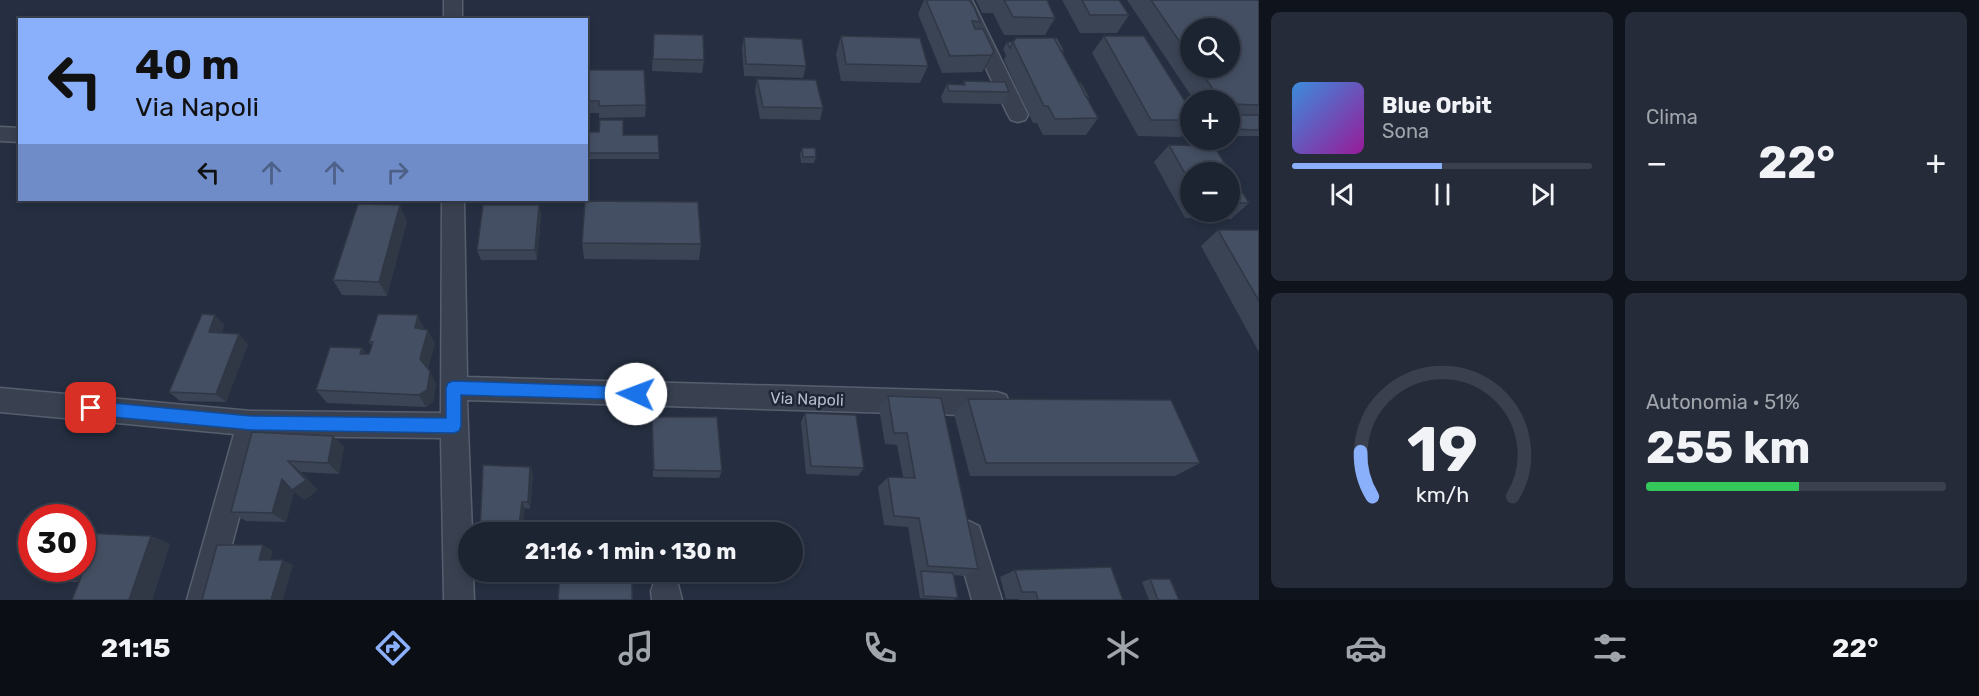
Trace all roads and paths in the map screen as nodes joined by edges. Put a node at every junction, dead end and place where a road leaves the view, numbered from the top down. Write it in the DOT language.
graph roads {
  1 [pos="453,0"];
  2 [pos="963,0"];
  3 [pos="453,18"];
  4 [pos="1018,115"];
  5 [pos="0,135"];
  6 [pos="18,135"];
  7 [pos="453,201"];
  8 [pos="453,388"];
  9 [pos="0,400"];
  10 [pos="1025,404"];
  11 [pos="251,423"];
  12 [pos="454,426"];
  13 [pos="963,512"];
  14 [pos="202,600"];
  15 [pos="459,600"];
  16 [pos="987,600"];
  1 -- 3 [label="street"];
  2 -- 4 [label="street"];
  5 -- 6 [label="street"];
  7 -- 8 [label="street"];
  8 -- 10 [label="street, Via Napoli"];
  8 -- 12 [label="street"];
  9 -- 11 [label="street"];
  11 -- 12 [label="street"];
  11 -- 14 [label="street"];
  12 -- 15 [label="street"];
  13 -- 16 [label="street"];
}
